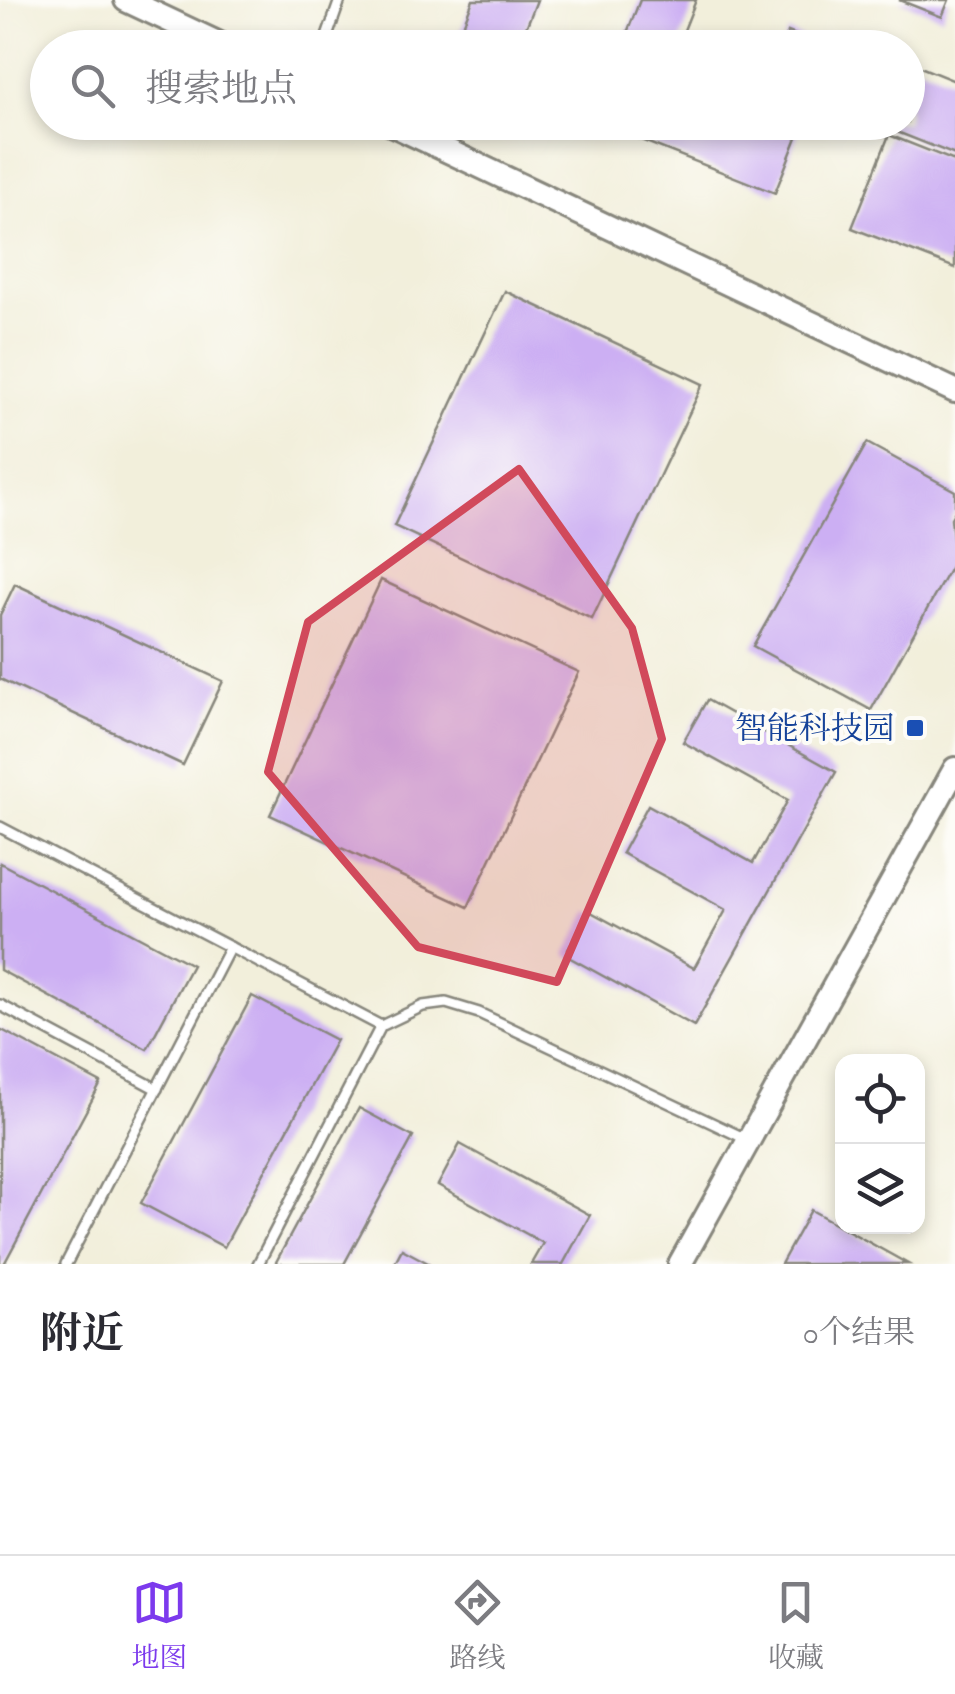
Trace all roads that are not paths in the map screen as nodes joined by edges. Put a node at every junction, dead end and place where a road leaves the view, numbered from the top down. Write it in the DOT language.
graph roads {
  1 [pos="126,0"];
  2 [pos="340,0"];
  3 [pos="190,30"];
  4 [pos="329,30"];
  5 [pos="426,140"];
  6 [pos="955,390"];
  7 [pos="955,769"];
  8 [pos="0,827"];
  9 [pos="230,948"];
  10 [pos="0,1005"];
  11 [pos="381,1026"];
  12 [pos="157,1088"];
  13 [pos="748,1140"];
  14 [pos="66,1264"];
  15 [pos="258,1264"];
  16 [pos="680,1264"];
  1 -- 3 [label="street"];
  2 -- 4 [label="lane"];
  5 -- 6 [label="street"];
  7 -- 13 [label="street"];
  8 -- 9 [label="lane"];
  9 -- 11 [label="lane"];
  9 -- 12 [label="lane"];
  10 -- 12 [label="lane"];
  11 -- 13 [label="lane"];
  11 -- 15 [label="lane"];
  12 -- 14 [label="lane"];
  13 -- 16 [label="street"];
}
